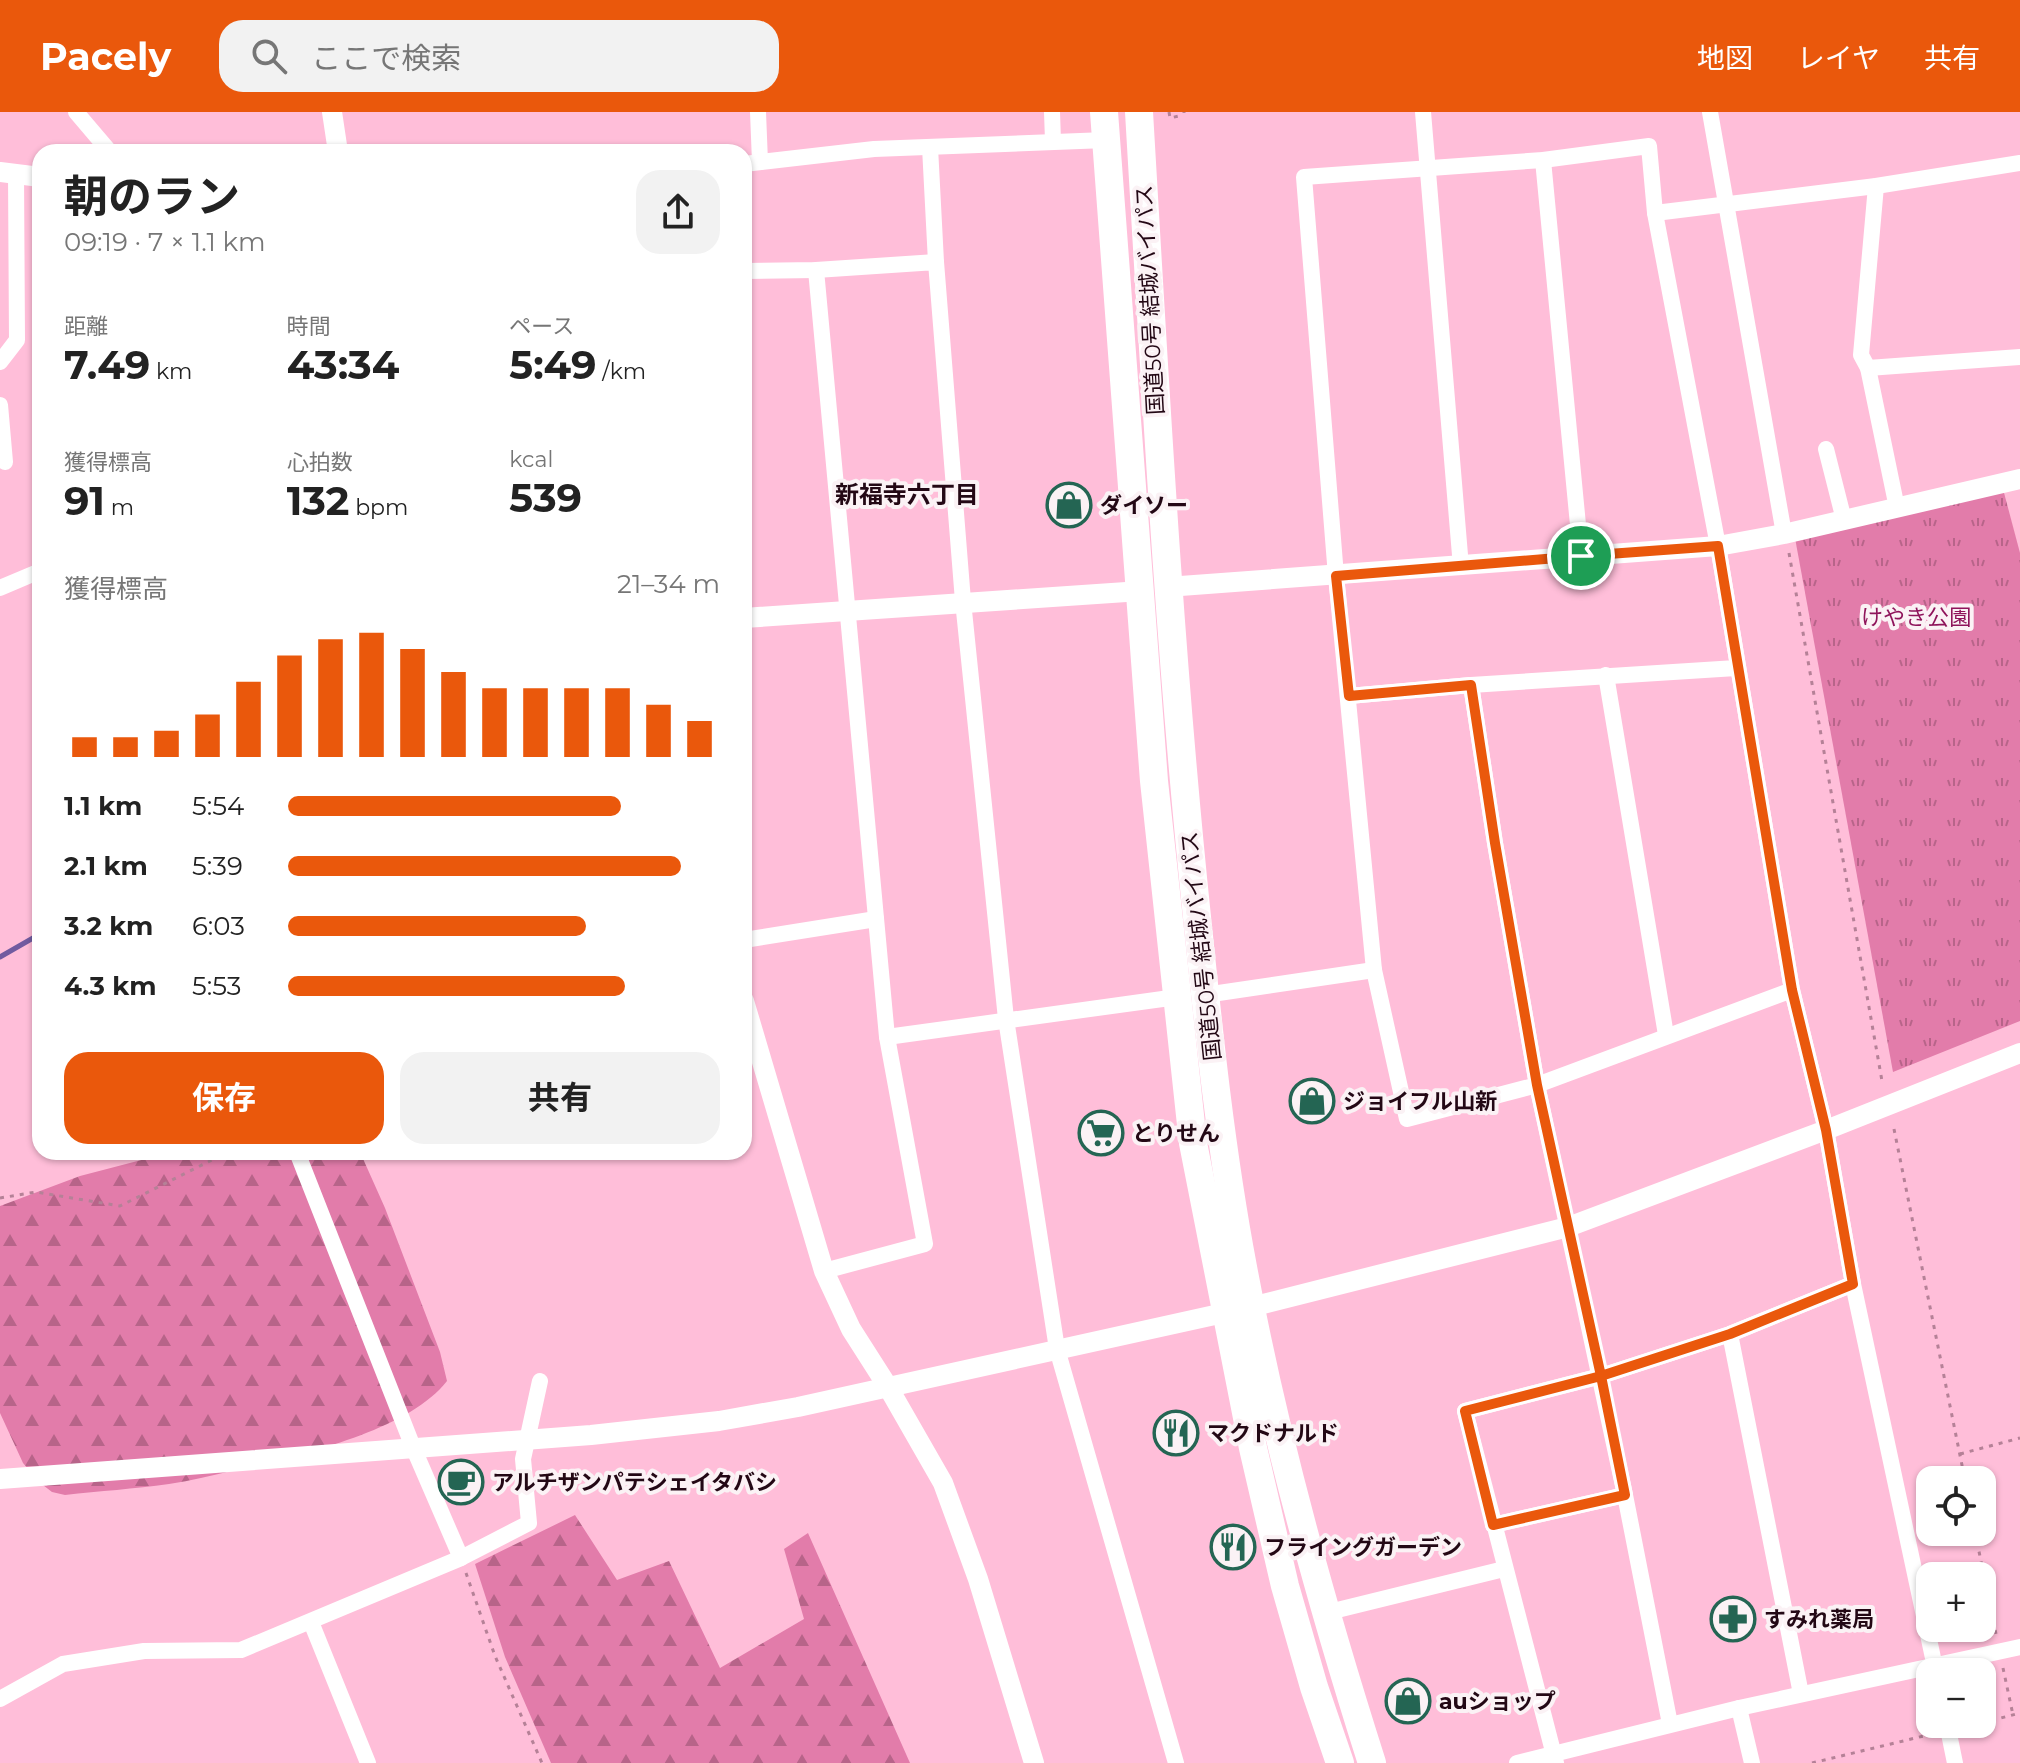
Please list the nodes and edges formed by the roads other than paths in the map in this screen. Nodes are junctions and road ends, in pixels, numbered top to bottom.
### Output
1 (76, 112) edge
2 (332, 112) edge
3 (758, 112) edge
4 (1052, 112) edge
5 (1139, 112) edge
6 (1423, 112) edge
7 (1710, 112) edge
8 (1105, 126) edge
9 (1053, 141) junction
10 (103, 144) edge
11 (337, 144) edge
12 (930, 147) junction
13 (1543, 160) junction
14 (752, 163) edge
15 (2020, 163) edge
16 (1427, 167) junction
17 (8, 173) edge
18 (32, 176) edge
19 (1876, 186) junction
20 (1728, 203) junction
21 (1655, 213) junction
22 (936, 262) junction
23 (816, 270) junction
24 (752, 271) edge
25 (2020, 357) edge
26 (0, 362) edge
27 (1868, 368) junction
28 (0, 405) edge
29 (1826, 449) dead end
30 (5, 462) dead end
31 (2020, 479) edge
32 (1897, 508) junction
33 (1844, 520) junction
34 (1786, 539) junction
35 (1718, 546) junction
36 (1581, 556) junction
37 (1461, 567) junction
38 (32, 574) edge
39 (1336, 576) junction
40 (0, 588) edge
41 (1154, 589) junction
42 (963, 601) junction
43 (847, 610) junction
44 (752, 617) edge
45 (1736, 668) junction
46 (1606, 675) junction
47 (1471, 685) junction
48 (1349, 696) junction
49 (876, 919) junction
50 (752, 939) edge
51 (1374, 970) junction
52 (1792, 990) junction
53 (1205, 995) junction
54 (1177, 997) junction
55 (1006, 1019) junction
56 (752, 1028) edge
57 (1666, 1035) junction
58 (887, 1037) junction
59 (2020, 1053) edge
60 (1537, 1085) junction
61 (1826, 1130) junction
62 (300, 1160) edge
63 (1568, 1227) junction
64 (824, 1271) junction
65 (1853, 1284) junction
66 (1238, 1310) junction
67 (1730, 1334) junction
68 (1057, 1349) junction
69 (1601, 1376) junction
70 (540, 1381) dead end
71 (888, 1387) junction
72 (528, 1440) junction
73 (413, 1447) junction
74 (0, 1479) edge
75 (1625, 1495) junction
76 (1493, 1525) junction
77 (461, 1558) junction
78 (1504, 1569) junction
79 (1325, 1613) junction
80 (311, 1622) junction
81 (2020, 1647) edge
82 (1933, 1658) edge
83 (1978, 1658) edge
84 (1916, 1673) edge
85 (1801, 1694) junction
86 (0, 1699) edge
87 (1739, 1708) junction
88 (1670, 1724) junction
89 (1950, 1738) edge
90 (1555, 1759) edge
91 (368, 1763) edge
92 (1034, 1763) edge
93 (1176, 1763) edge
94 (1340, 1763) edge
95 (1372, 1763) edge
96 (1517, 1763) edge
97 (1752, 1763) edge
98 (1955, 1763) edge

1 - 10 street
2 - 11 street
3 - 14 street
4 - 9 street
5 - 41 highway, 国道50号 結城バイパス
6 - 16 street
7 - 20 street
8 - 9 street
8 - 41 highway, 国道50号 結城バイパス
9 - 12 street
12 - 14 street
12 - 22 street
13 - 16 street
13 - 21 street
13 - 36 street
15 - 19 street
16 - 37 street
16 - 39 street
17 - 18 street
17 - 26 street
19 - 20 street
19 - 27 street
20 - 21 street
20 - 34 street
21 - 35 street
22 - 23 street
22 - 42 street
23 - 24 street
23 - 43 street
25 - 27 street
27 - 32 street
28 - 30 street
29 - 33 street
31 - 32 street
32 - 33 street
33 - 34 street
34 - 35 street
35 - 36 street
35 - 45 street
36 - 37 street
37 - 39 street
38 - 40 street
39 - 41 street
39 - 48 street
41 - 42 street
41 - 53 highway, 国道50号 結城バイパス
41 - 54 highway, 国道50号 結城バイパス
42 - 43 street
42 - 55 street
43 - 44 street
43 - 49 street
45 - 46 street
45 - 52 street
46 - 47 street
46 - 57 street
47 - 48 street
47 - 60 street
48 - 51 street
49 - 50 street
49 - 58 street
51 - 53 street
51 - 60 street
52 - 57 street
52 - 61 street
53 - 66 highway, 国道50号 結城バイパス
54 - 55 street
54 - 66 highway, 国道50号 結城バイパス
55 - 58 street
55 - 68 street
56 - 64 street
57 - 60 street
58 - 64 street
59 - 61 street
60 - 63 street
61 - 63 street
61 - 65 street
62 - 73 street
63 - 66 street
63 - 69 street
64 - 71 street
65 - 67 street
65 - 82 street
66 - 68 street
66 - 79 highway, 国道50号 結城バイパス
66 - 94 highway, 国道50号 結城バイパス
67 - 69 street
67 - 85 street
68 - 71 street
68 - 93 street
69 - 75 street
69 - 76 street
70 - 72 street
71 - 72 street
71 - 92 street
72 - 73 street
72 - 77 street
73 - 74 street
73 - 77 street
75 - 76 street
75 - 88 street
76 - 78 street
77 - 80 street
78 - 79 street
78 - 90 street
79 - 95 highway, 国道50号 結城バイパス
80 - 86 street
80 - 91 street
81 - 83 street
84 - 85 street
85 - 87 street
87 - 88 street
87 - 97 street
88 - 90 street
89 - 98 street
90 - 96 street

